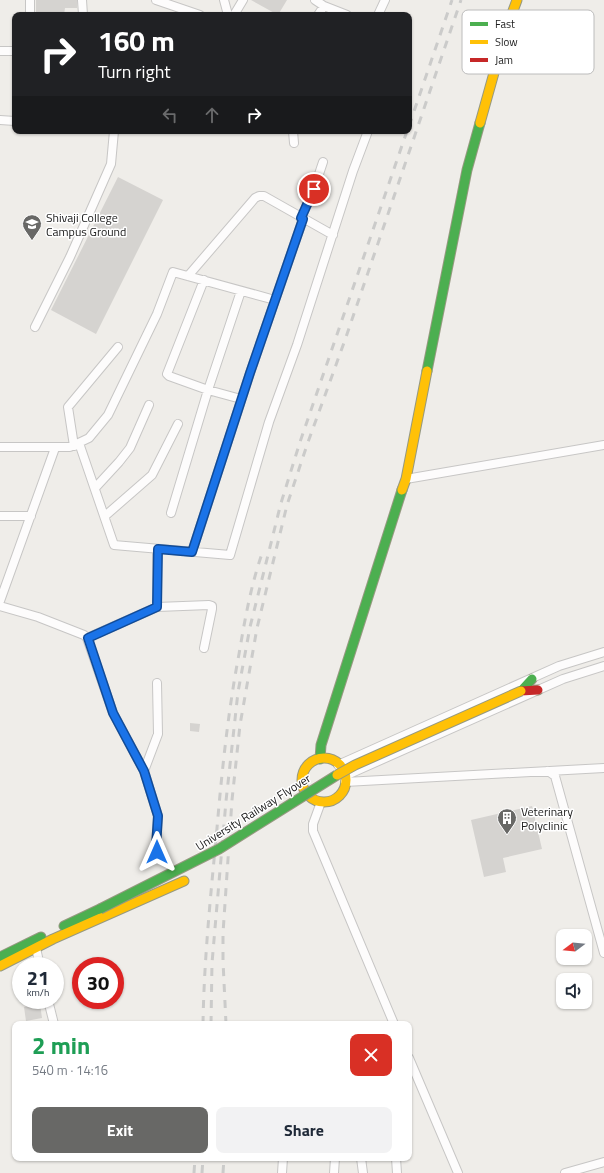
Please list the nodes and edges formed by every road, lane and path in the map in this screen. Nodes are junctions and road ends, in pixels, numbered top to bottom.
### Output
1 (30, 0) edge
2 (82, 0) edge
3 (156, 0) edge
4 (224, 0) edge
5 (243, 0) edge
6 (315, 0) edge
7 (385, 0) edge
8 (516, 0) edge
9 (324, 6) junction
10 (513, 10) edge
11 (30, 12) edge
12 (83, 12) edge
13 (191, 12) edge
14 (227, 12) edge
15 (236, 12) edge
16 (320, 12) edge
17 (339, 12) edge
18 (379, 12) edge
19 (0, 51) edge
20 (12, 51) edge
21 (494, 74) edge
22 (0, 120) edge
23 (12, 121) edge
24 (114, 134) edge
25 (293, 134) edge
26 (367, 134) edge
27 (294, 144) dead end
28 (323, 162) dead end
29 (302, 218) junction
30 (333, 235) junction
31 (188, 276) junction
32 (204, 280) junction
33 (241, 291) junction
34 (275, 300) junction
35 (35, 327) dead end
36 (118, 347) dead end
37 (208, 390) junction
38 (242, 399) junction
39 (149, 404) dead end
40 (178, 424) dead end
41 (77, 444) junction
42 (604, 445) edge
43 (0, 446) edge
44 (55, 448) junction
45 (406, 479) junction
46 (95, 488) junction
47 (171, 513) dead end
48 (0, 516) edge
49 (31, 516) junction
50 (105, 516) junction
51 (158, 549) junction
52 (192, 552) junction
53 (0, 601) edge
54 (0, 606) edge
55 (157, 607) junction
56 (88, 638) junction
57 (204, 648) dead end
58 (604, 652) edge
59 (604, 666) edge
60 (532, 679) junction
61 (157, 683) dead end
62 (538, 690) junction
63 (521, 691) junction
64 (320, 759) junction
65 (338, 764) junction
66 (604, 768) edge
67 (144, 771) junction
68 (548, 771) junction
69 (345, 779) junction
70 (321, 802) junction
71 (157, 852) dead end
72 (184, 881) dead end
73 (36, 948) junction
74 (604, 953) edge
75 (0, 957) edge
76 (38, 957) edge
77 (0, 966) edge
78 (50, 1009) edge
79 (53, 1021) edge
80 (393, 1021) edge
81 (412, 1065) edge
82 (283, 1161) edge
83 (335, 1161) edge
84 (361, 1161) edge
85 (396, 1161) edge
86 (604, 1162) edge
87 (282, 1173) edge
88 (334, 1173) edge
89 (363, 1173) edge
90 (397, 1173) edge
91 (458, 1173) edge
92 (565, 1173) edge

1 - 11 street
2 - 12 street
3 - 13 street
4 - 14 street
5 - 15 street
6 - 9 street
7 - 18 street
8 - 10 street
9 - 16 street
9 - 17 street
19 - 20 street
21 - 45 street
22 - 23 street
24 - 35 street
25 - 27 street
26 - 30 street
28 - 29 street
29 - 30 street
29 - 31 street
29 - 34 street
30 - 52 street
31 - 32 street
31 - 41 street
32 - 33 street
32 - 37 street
33 - 34 street
33 - 37 street
34 - 38 street
36 - 41 street
37 - 38 street
37 - 47 street
38 - 52 street
39 - 46 street
40 - 50 street
41 - 44 street
41 - 46 street
42 - 45 street
43 - 44 street
44 - 49 street
45 - 64 street
46 - 50 street
48 - 49 street
49 - 53 street
50 - 51 street
51 - 52 street
51 - 55 street
54 - 56 street
55 - 56 street
55 - 57 street
56 - 67 street
58 - 60 street
59 - 62 street
60 - 63 street, University Railway Flyover
60 - 65 street
61 - 67 street
62 - 63 street, University Railway Flyover
62 - 69 street
63 - 75 street, University Railway Flyover, bridge
64 - 65 street
64 - 70 street
65 - 69 street
66 - 68 street
67 - 71 street
68 - 69 street
68 - 74 street
69 - 70 street
70 - 80 street
72 - 73 street
73 - 76 street
73 - 77 street
78 - 79 street
81 - 91 street
82 - 87 street
83 - 88 street
84 - 89 street
85 - 90 street
86 - 92 street

